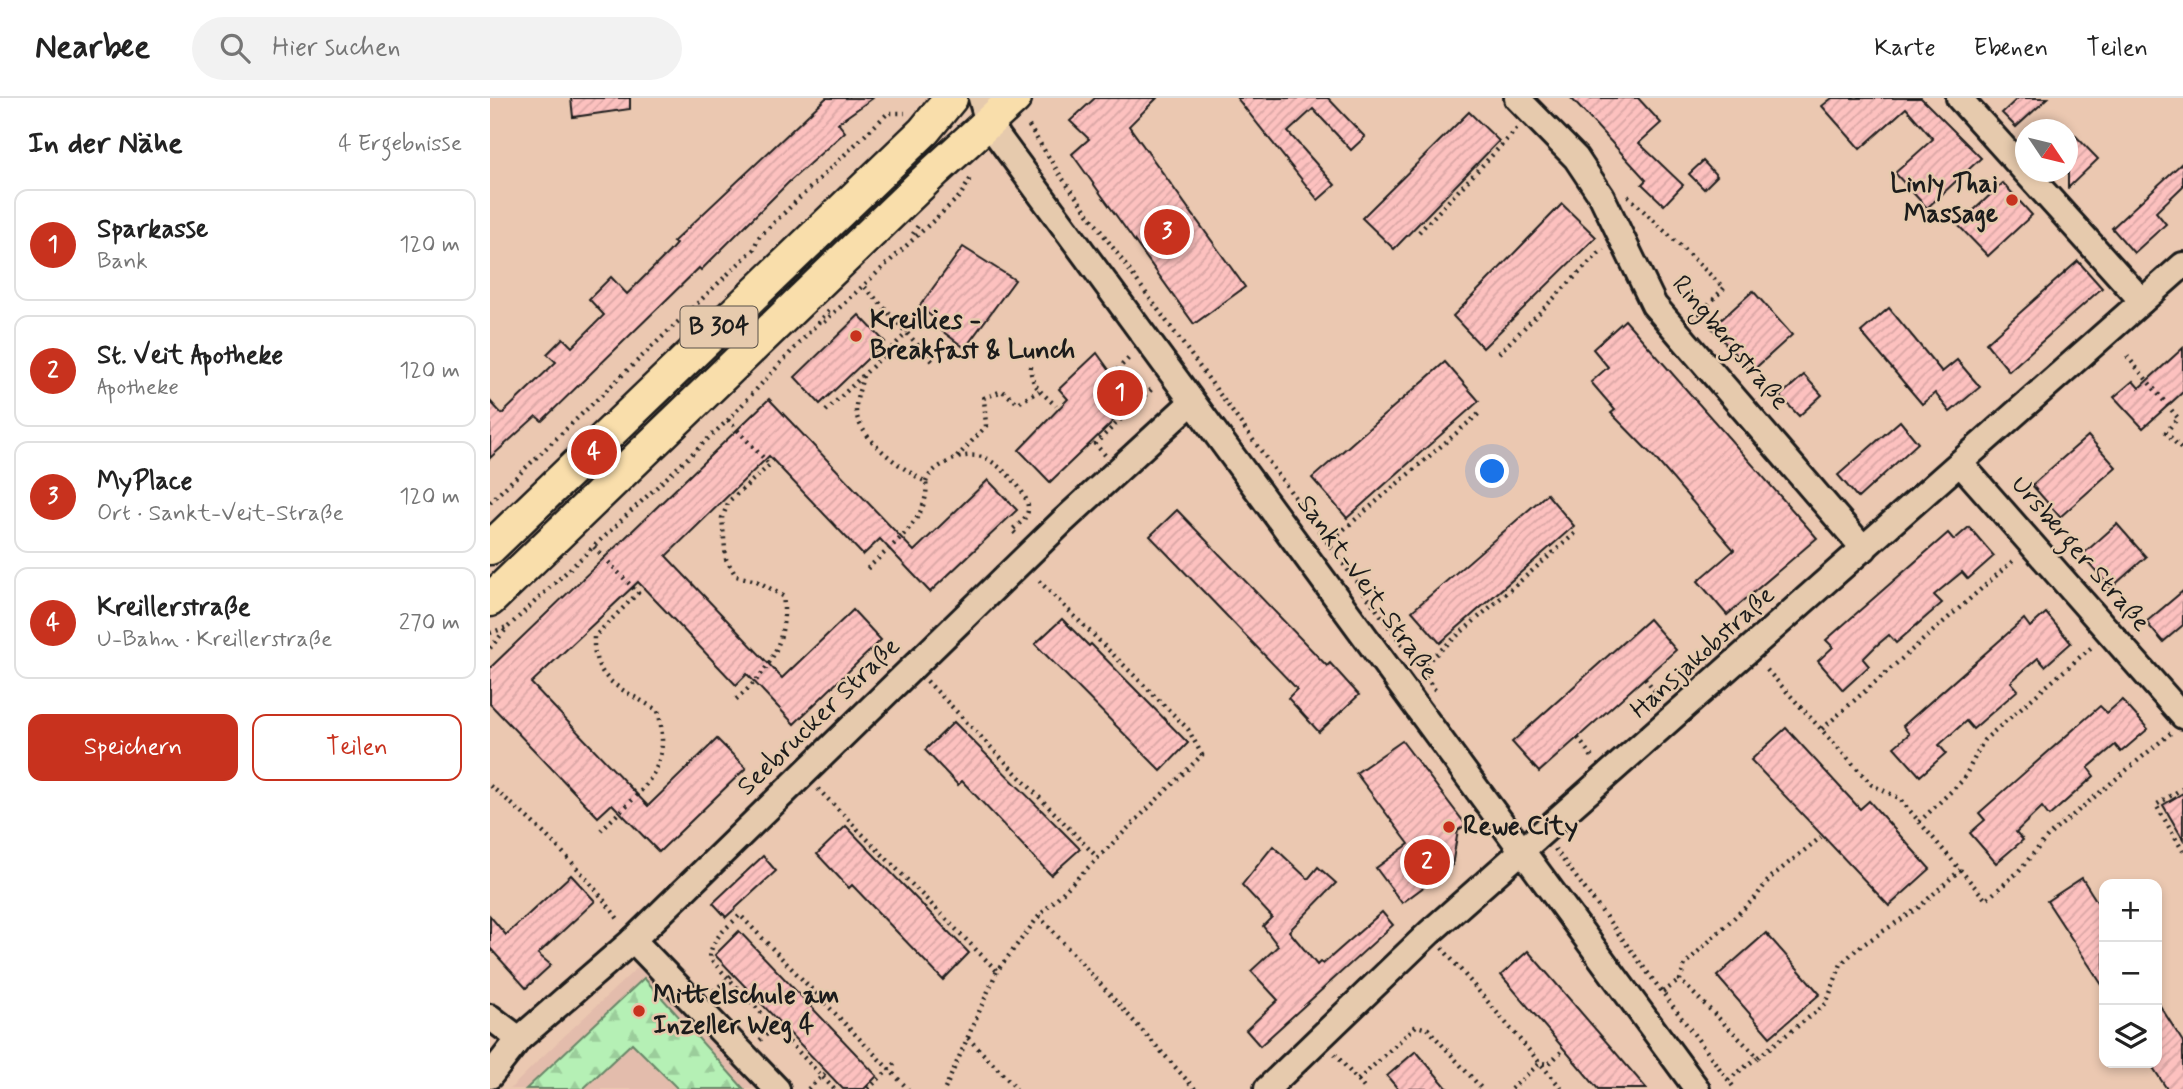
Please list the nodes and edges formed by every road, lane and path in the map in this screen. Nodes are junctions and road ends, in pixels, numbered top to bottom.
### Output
1 (1015, 98) edge
2 (1959, 98) edge
3 (946, 100) edge
4 (1525, 106) edge
5 (984, 111) edge
6 (906, 113) dead end
7 (1029, 126) dead end
8 (971, 178) dead end
9 (1619, 187) dead end
10 (780, 217) junction
11 (786, 223) dead end
12 (1419, 232) dead end
13 (1611, 241) dead end
14 (2183, 265) edge
15 (865, 287) junction
16 (2142, 301) junction
17 (1686, 328) dead end
18 (907, 333) junction
19 (1499, 353) dead end
20 (1131, 356) dead end
21 (2127, 356) dead end
22 (935, 364) dead end
23 (1031, 366) dead end
24 (1112, 375) dead end
25 (863, 376) junction
26 (1154, 387) dead end
27 (1039, 391) junction
28 (1192, 402) junction
29 (1056, 406) dead end
30 (826, 411) dead end
31 (1482, 411) dead end
32 (728, 420) junction
33 (2183, 452) edge
34 (1105, 456) dead end
35 (956, 458) junction
36 (1960, 463) junction
37 (926, 482) junction
38 (490, 502) edge
39 (1577, 531) dead end
40 (1020, 538) dead end
41 (1328, 543) junction
42 (2031, 544) junction
43 (593, 547) junction
44 (490, 548) edge
45 (1864, 548) junction
46 (1021, 563) junction
47 (865, 571) dead end
48 (490, 600) edge
49 (508, 626) junction
50 (2109, 632) junction
51 (490, 633) edge
52 (490, 648) edge
53 (1420, 668) junction
54 (1767, 670) dead end
55 (1644, 678) dead end
56 (927, 680) dead end
57 (1662, 700) dead end
58 (734, 701) dead end
59 (1444, 701) dead end
60 (2181, 721) edge
61 (1822, 729) junction
62 (1577, 738) dead end
63 (1594, 760) dead end
64 (815, 785) dead end
65 (490, 786) edge
66 (2183, 788) edge
67 (1919, 822) junction
68 (601, 830) dead end
69 (1543, 835) junction
70 (1821, 837) dead end
71 (1523, 852) junction
72 (2183, 852) edge
73 (1097, 857) junction
74 (1960, 870) junction
75 (1039, 916) junction
76 (618, 919) dead end
77 (1429, 933) junction
78 (633, 940) junction
79 (997, 971) junction
80 (1680, 979) junction
81 (1663, 992) junction
82 (490, 1017) edge
83 (968, 1038) junction
84 (1320, 1038) junction
85 (519, 1039) junction
86 (1564, 1049) dead end
87 (1758, 1057) junction
88 (898, 1060) dead end
89 (1540, 1063) junction
90 (889, 1069) junction
91 (827, 1072) dead end
92 (490, 1076) edge
93 (822, 1076) junction
94 (1358, 1080) junction
95 (1728, 1080) junction
96 (777, 1089) edge
97 (808, 1089) edge
98 (834, 1089) edge
99 (868, 1089) edge
100 (908, 1089) edge
101 (945, 1089) edge
102 (1017, 1089) edge
103 (1195, 1089) edge
104 (1266, 1089) edge
105 (1366, 1089) edge
106 (1482, 1089) edge
107 (1511, 1089) edge
108 (1562, 1089) edge
109 (1697, 1089) edge
110 (1735, 1089) edge

1 - 5 main road, B 304
2 - 16 street
3 - 5 street, Sankt-Veit-Straße
3 - 44 main road, B 304
4 - 12 path
4 - 45 street, Ringbergstraße
5 - 28 street, Sankt-Veit-Straße
5 - 48 main road, B 304
6 - 10 path
7 - 41 path
8 - 15 path
9 - 17 path
10 - 11 path
10 - 38 path
13 - 19 path
14 - 16 street, Hansjakobstraße
15 - 18 path
15 - 32 path
16 - 36 street, Hansjakobstraße
18 - 22 path
18 - 25 path
20 - 24 path
21 - 33 path
23 - 27 path
25 - 30 path
25 - 37 path
26 - 34 path
27 - 29 path
27 - 35 path
28 - 46 street, Seebrucker Straße
28 - 71 street, Sankt-Veit-Straße
31 - 41 path
32 - 43 path
32 - 58 path
35 - 37 path
35 - 40 path
36 - 42 street, Ursberger Straße
36 - 45 street, Hansjakobstraße
37 - 47 path
39 - 53 path
41 - 53 path
42 - 50 street, Ursberger Straße
42 - 61 path
43 - 49 path
43 - 68 path
45 - 69 street, Hansjakobstraße
46 - 73 path
46 - 78 street, Seebrucker Straße
49 - 51 path
49 - 52 path
50 - 60 street, Ursberger Straße
50 - 67 path
53 - 59 path
54 - 61 path
55 - 57 path
56 - 73 path
60 - 74 path
61 - 67 path
62 - 63 path
64 - 79 path
65 - 76 path
66 - 72 path
67 - 74 path
69 - 71 street, Hansjakobstraße
69 - 81 path
70 - 80 path
71 - 77 street, Hansjakobstraße
71 - 109 street, Sankt-Veit-Straße
73 - 75 path
74 - 87 path
75 - 79 path
75 - 103 path
77 - 84 street, Hansjakobstraße
77 - 89 path
78 - 85 street, Seebrucker Straße
78 - 96 street
79 - 83 path
80 - 81 path
80 - 87 path
81 - 95 path
82 - 85 street
83 - 101 path
83 - 102 path
84 - 94 path
84 - 104 street, Hansjakobstraße
85 - 92 street, Seebrucker Straße
86 - 89 path
87 - 95 path
88 - 90 path
89 - 107 path
89 - 108 path
90 - 93 path
90 - 99 path
90 - 100 path
91 - 93 path
93 - 97 path
93 - 98 path
94 - 105 path
94 - 106 path
95 - 110 path

